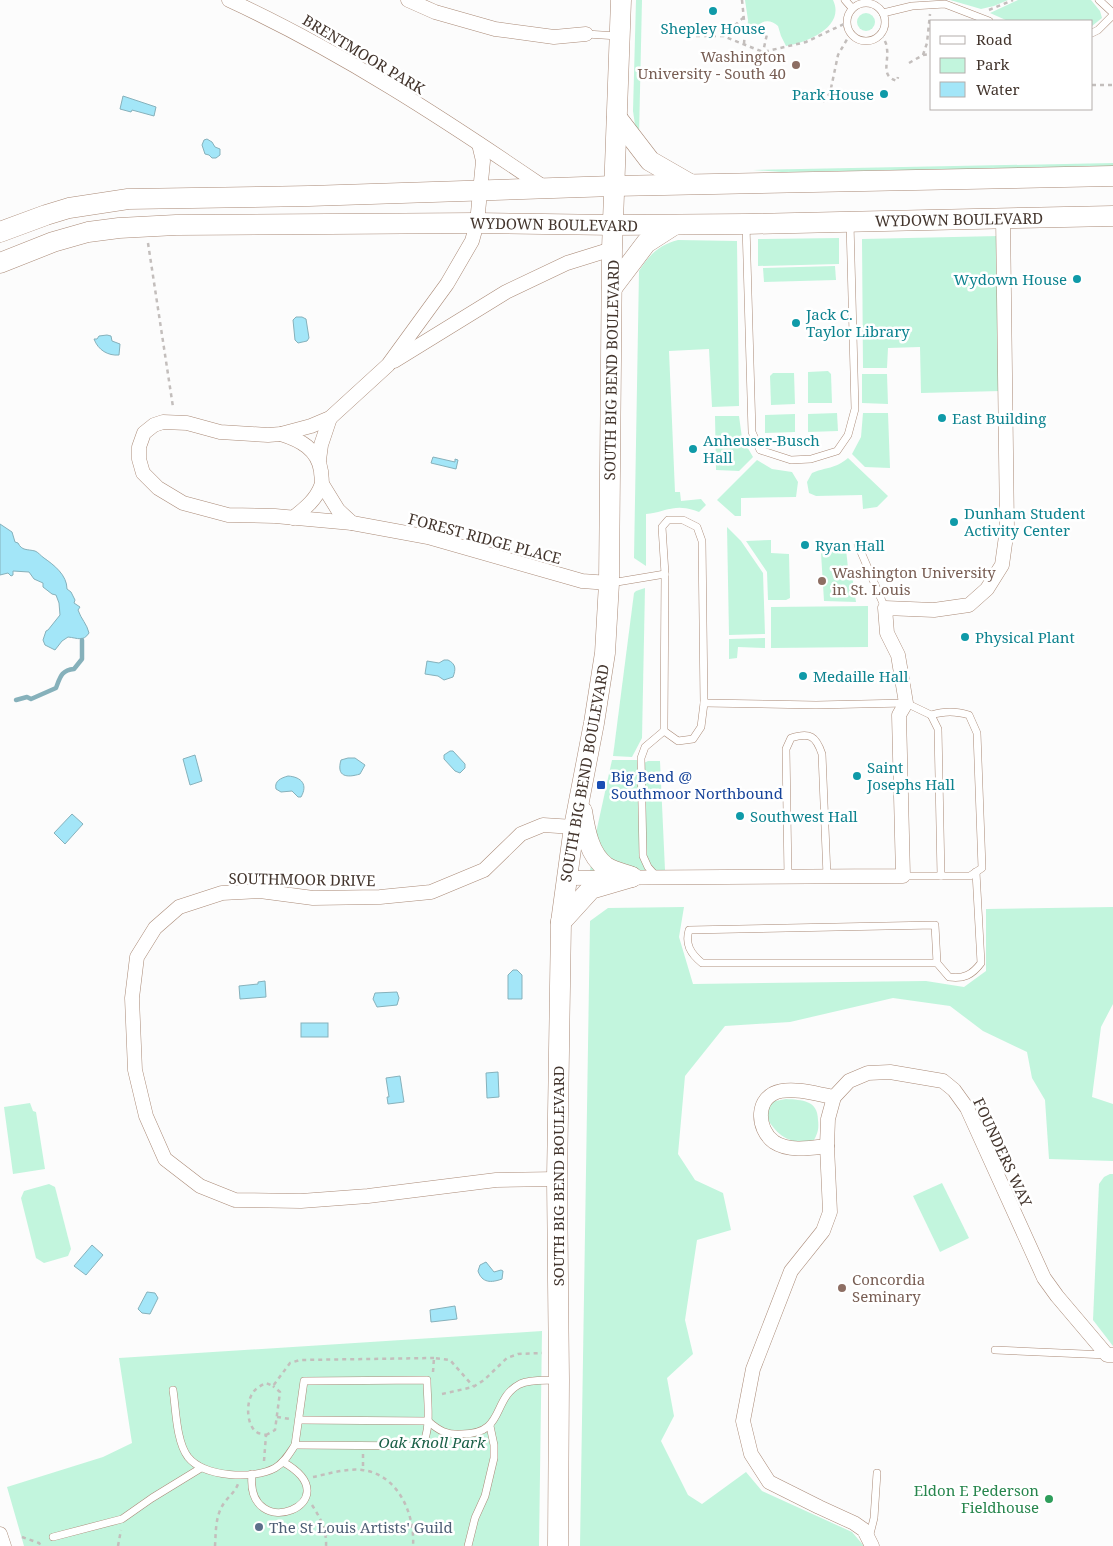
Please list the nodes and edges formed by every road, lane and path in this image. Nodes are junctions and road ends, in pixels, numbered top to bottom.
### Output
1 (229, 0) edge
2 (408, 0) edge
3 (621, 0) edge
4 (742, 0) edge
5 (845, 0) edge
6 (1013, 0) edge
7 (1098, 0) edge
8 (931, 4) junction
9 (852, 8) junction
10 (883, 13) junction
11 (971, 14) junction
12 (1113, 14) edge
13 (744, 17) junction
14 (986, 20) edge
15 (846, 23) junction
16 (1093, 32) edge
17 (586, 34) joint
18 (767, 34) dead end
19 (850, 34) junction
20 (882, 34) junction
21 (621, 36) junction
22 (696, 36) dead end
23 (723, 36) junction
24 (744, 44) junction
25 (763, 52) junction
26 (930, 54) edge
27 (923, 55) junction
28 (764, 63) dead end
29 (909, 63) dead end
30 (886, 64) junction
31 (890, 65) dead end
32 (898, 77) dead end
33 (1093, 85) edge
34 (1113, 85) edge
35 (823, 102) dead end
36 (617, 118) junction
37 (479, 144) junction
38 (1113, 176) edge
39 (692, 185) junction
40 (614, 186) junction
41 (544, 188) junction
42 (480, 191) junction
43 (1113, 216) edge
44 (1003, 218) junction
45 (477, 222) junction
46 (850, 222) junction
47 (746, 224) junction
48 (614, 225) junction
49 (674, 225) junction
50 (0, 232) edge
51 (147, 240) dead end
52 (612, 249) junction
53 (0, 263) edge
54 (612, 288) junction
55 (388, 365) junction
56 (173, 407) dead end
57 (330, 418) junction
58 (281, 434) junction
59 (319, 460) junction
60 (322, 484) junction
61 (294, 518) junction
62 (352, 523) junction
63 (858, 545) dead end
64 (665, 574) junction
65 (609, 583) junction
66 (885, 608) junction
67 (704, 703) junction
68 (906, 703) junction
69 (931, 714) junction
70 (664, 731) junction
71 (579, 800) junction
72 (574, 827) junction
73 (976, 872) junction
74 (827, 876) junction
75 (903, 876) junction
76 (941, 876) junction
77 (632, 877) junction
78 (657, 877) junction
79 (788, 877) junction
80 (566, 878) junction
81 (561, 922) junction
82 (937, 963) junction
83 (834, 1097) junction
84 (827, 1146) junction
85 (556, 1180) junction
86 (995, 1350) dead end
87 (559, 1353) junction
88 (1110, 1355) edge
89 (427, 1380) junction
90 (559, 1380) junction
91 (273, 1386) dead end
92 (473, 1387) junction
93 (173, 1390) dead end
94 (442, 1394) dead end
95 (299, 1420) junction
96 (428, 1421) junction
97 (490, 1426) junction
98 (266, 1435) dead end
99 (295, 1445) junction
100 (362, 1446) junction
101 (283, 1462) junction
102 (201, 1468) junction
103 (363, 1470) junction
104 (877, 1473) dead end
105 (252, 1474) junction
106 (241, 1475) junction
107 (304, 1480) junction
108 (307, 1500) junction
109 (122, 1520) junction
110 (0, 1534) edge
111 (22, 1536) dead end
112 (53, 1537) dead end
113 (871, 1542) edge
114 (4, 1546) edge
115 (41, 1546) edge
116 (118, 1546) edge
117 (215, 1546) edge
118 (326, 1546) edge
119 (413, 1546) edge
120 (468, 1546) edge
121 (558, 1546) edge

1 - 37 street, BRENTMOOR PARK
2 - 17 street
3 - 21 street, SOUTH BIG BEND BOULEVARD
4 - 13 path
5 - 9 lane
6 - 11 path
7 - 12 lane
8 - 10 lane
8 - 11 lane
8 - 27 path
9 - 10 lane
9 - 15 lane
10 - 20 lane
11 - 14 lane
12 - 16 lane
13 - 23 path
13 - 24 path
15 - 19 lane
15 - 25 path
17 - 21 lane
18 - 25 path
19 - 20 lane
19 - 35 path
20 - 30 path
21 - 36 street, SOUTH BIG BEND BOULEVARD
22 - 23 path
23 - 24 path
24 - 25 path
25 - 28 path
26 - 27 path
27 - 29 path
30 - 31 path
30 - 32 path
33 - 34 path
36 - 39 street
36 - 40 street, SOUTH BIG BEND BOULEVARD
37 - 41 street, BRENTMOOR PARK
37 - 42 street
38 - 39 street, WYDOWN BOULEVARD
39 - 40 street, WYDOWN BOULEVARD
40 - 41 street, WYDOWN BOULEVARD
40 - 48 street, SOUTH BIG BEND BOULEVARD
41 - 42 street, WYDOWN BOULEVARD
42 - 45 street, FOREST RIDGE PLACE
42 - 50 street, WYDOWN BOULEVARD
43 - 44 street, WYDOWN BOULEVARD
44 - 46 street, WYDOWN BOULEVARD
44 - 66 street
45 - 48 street, WYDOWN BOULEVARD
45 - 53 street, WYDOWN BOULEVARD
45 - 55 street, FOREST RIDGE PLACE
46 - 47 street, WYDOWN BOULEVARD
46 - 47 lane
47 - 49 street, WYDOWN BOULEVARD
48 - 49 street, WYDOWN BOULEVARD
48 - 52 street, SOUTH BIG BEND BOULEVARD
49 - 54 street
51 - 56 path
52 - 54 street, SOUTH BIG BEND BOULEVARD
52 - 55 street, FOREST RIDGE PLACE
54 - 65 street, SOUTH BIG BEND BOULEVARD
55 - 57 street, FOREST RIDGE PLACE
57 - 58 street, FOREST RIDGE PLACE
57 - 59 street, FOREST RIDGE PLACE
58 - 59 street, FOREST RIDGE PLACE
58 - 61 street, FOREST RIDGE PLACE
59 - 60 street, FOREST RIDGE PLACE
60 - 61 street
60 - 62 street, FOREST RIDGE PLACE
61 - 62 street, FOREST RIDGE PLACE
62 - 65 street, FOREST RIDGE PLACE
63 - 66 lane
64 - 65 lane
64 - 67 lane
64 - 70 lane
65 - 71 street, SOUTH BIG BEND BOULEVARD
66 - 68 street
67 - 68 lane
67 - 70 lane
68 - 69 lane
68 - 75 street
69 - 73 lane
69 - 76 lane
70 - 78 lane
71 - 72 street, SOUTH BIG BEND BOULEVARD
71 - 77 street
72 - 80 street, SOUTH BIG BEND BOULEVARD
72 - 85 street, SOUTHMOOR DRIVE
73 - 76 lane
73 - 82 lane
74 - 75 street
74 - 79 street
74 - 79 lane
75 - 76 lane
77 - 78 street
77 - 80 street
77 - 81 street
78 - 79 street
80 - 81 street, SOUTH BIG BEND BOULEVARD
81 - 85 street, SOUTH BIG BEND BOULEVARD
82 - 82 lane
83 - 84 street
83 - 84 street
83 - 88 street, FOUNDERS WAY
84 - 113 street
85 - 87 street, SOUTH BIG BEND BOULEVARD
86 - 88 lane
87 - 90 street, SOUTH BIG BEND BOULEVARD
87 - 92 path
89 - 92 path
89 - 95 lane
89 - 96 lane
90 - 97 lane
90 - 121 street, SOUTH BIG BEND BOULEVARD
91 - 98 path
92 - 94 path
93 - 102 lane
95 - 96 lane
95 - 99 lane
96 - 97 lane
96 - 100 lane
97 - 120 lane
99 - 100 lane
99 - 101 lane
100 - 103 path
101 - 105 lane
101 - 107 lane
102 - 106 lane
102 - 109 lane
103 - 107 path
103 - 119 path
104 - 113 lane
105 - 106 lane
105 - 108 lane
106 - 117 path
107 - 108 lane
108 - 118 path
109 - 112 lane
109 - 116 path
110 - 114 street
111 - 115 path

